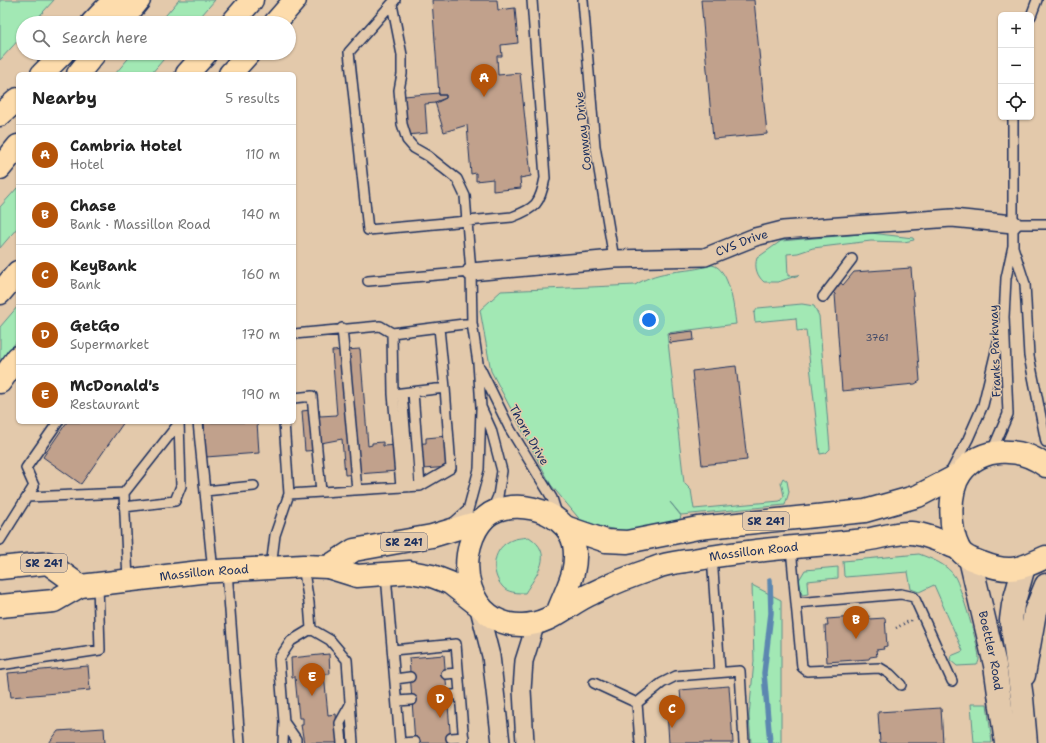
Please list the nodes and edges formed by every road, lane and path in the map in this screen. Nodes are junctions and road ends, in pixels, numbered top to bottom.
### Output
1 (114, 0) edge
2 (139, 0) edge
3 (252, 0) edge
4 (295, 0) edge
5 (532, 0) edge
6 (583, 0) edge
7 (1037, 0) edge
8 (393, 2) edge
9 (1032, 12) edge
10 (99, 16) edge
11 (126, 16) edge
12 (238, 16) edge
13 (281, 16) edge
14 (55, 60) edge
15 (89, 60) edge
16 (200, 60) edge
17 (243, 60) edge
18 (44, 72) edge
19 (80, 72) edge
20 (189, 72) edge
21 (232, 72) edge
22 (16, 100) edge
23 (0, 115) edge
24 (1012, 120) edge
25 (16, 148) edge
26 (0, 168) edge
27 (468, 221) junction
28 (1013, 224) junction
29 (1046, 224) edge
30 (1013, 246) junction
31 (614, 259) junction
32 (852, 259) dead end
33 (471, 272) junction
34 (16, 274) edge
35 (368, 281) dead end
36 (0, 293) edge
37 (823, 297) dead end
38 (1004, 317) junction
39 (472, 324) junction
40 (342, 328) junction
41 (439, 328) junction
42 (392, 332) junction
43 (296, 334) edge
44 (16, 360) edge
45 (478, 363) junction
46 (0, 382) edge
47 (445, 388) junction
48 (413, 392) junction
49 (398, 394) junction
50 (296, 398) edge
51 (481, 407) junction
52 (57, 424) edge
53 (178, 424) edge
54 (179, 424) edge
55 (198, 424) edge
56 (284, 424) edge
57 (1046, 442) edge
58 (992, 453) junction
59 (1046, 466) edge
60 (960, 474) junction
61 (254, 486) dead end
62 (420, 486) junction
63 (938, 486) junction
64 (405, 487) junction
65 (357, 490) junction
66 (205, 491) junction
67 (321, 492) junction
68 (124, 493) junction
69 (289, 494) junction
70 (27, 498) junction
71 (124, 507) junction
72 (486, 518) junction
73 (564, 523) junction
74 (442, 533) junction
75 (0, 540) edge
76 (791, 548) junction
77 (964, 554) junction
78 (712, 556) junction
79 (1038, 557) edge
80 (303, 566) junction
81 (328, 566) junction
82 (0, 568) edge
83 (272, 568) junction
84 (220, 571) junction
85 (386, 575) junction
86 (128, 580) junction
87 (89, 585) junction
88 (1046, 585) edge
89 (796, 603) junction
90 (478, 605) junction
91 (0, 606) edge
92 (557, 614) junction
93 (536, 623) junction
94 (311, 629) junction
95 (393, 650) junction
96 (0, 665) edge
97 (720, 672) junction
98 (458, 673) junction
99 (446, 674) dead end
100 (410, 677) dead end
101 (395, 679) junction
102 (952, 681) dead end
103 (594, 683) dead end
104 (901, 685) dead end
105 (1021, 688) junction
106 (460, 694) junction
107 (447, 696) dead end
108 (412, 700) dead end
109 (397, 701) junction
110 (637, 703) junction
111 (350, 705) junction
112 (284, 722) junction
113 (450, 738) dead end
114 (464, 740) edge
115 (415, 742) dead end
116 (240, 743) edge
117 (283, 743) edge
118 (296, 743) edge
119 (342, 743) edge
120 (353, 743) edge
121 (401, 743) edge
122 (501, 743) edge
123 (525, 743) edge
124 (640, 743) edge
125 (744, 743) edge
126 (1006, 743) edge
127 (1026, 743) edge

1 - 10 main road
2 - 11 main road
3 - 12 main road
4 - 13 main road
5 - 27 lane
6 - 31 lane, Conway Drive
7 - 9 lane
8 - 27 lane, Thorn Drive
8 - 27 lane
14 - 18 main road
15 - 19 main road
16 - 20 main road
17 - 21 main road
22 - 23 main road
24 - 28 lane, Franks Parkway
25 - 26 main road
27 - 33 lane, Thorn Drive
28 - 29 lane
28 - 30 lane, Franks Parkway
28 - 31 street, CVS Drive
30 - 38 lane, Franks Parkway
30 - 57 lane, Franks Parkway
31 - 33 street, CVS Drive
32 - 37 lane
33 - 35 lane
33 - 39 lane, Thorn Drive
34 - 36 main road
38 - 58 lane, Franks Parkway
38 - 63 lane
39 - 41 lane
39 - 45 lane, Thorn Drive
40 - 42 lane
40 - 43 lane
40 - 65 lane
41 - 42 lane
41 - 47 lane
42 - 49 lane
44 - 46 main road
45 - 51 lane, Thorn Drive
45 - 73 lane, Thorn Drive
47 - 48 lane
47 - 62 lane
48 - 49 lane
48 - 62 lane
49 - 64 lane
50 - 67 lane
51 - 72 lane, Thorn Drive
51 - 74 lane, Thorn Drive
52 - 70 lane
53 - 68 lane
54 - 71 lane
55 - 66 lane
56 - 69 lane
58 - 59 main road
58 - 60 main road
60 - 63 main road, SR 241
60 - 77 main road
61 - 66 lane
62 - 64 lane
63 - 73 main road, SR 241
64 - 65 lane
65 - 67 lane
66 - 84 lane
67 - 69 lane
68 - 70 lane
68 - 71 lane
69 - 83 lane
70 - 75 lane
71 - 86 lane
72 - 73 main road, SR 241
72 - 74 main road, SR 241
72 - 90 main road
73 - 92 main road
74 - 81 main road, SR 241
76 - 77 main road, Massillon Road / SR 241
76 - 78 main road, Massillon Road / SR 241
76 - 89 lane
77 - 79 main road, Massillon Road
77 - 126 street, Boettler Road
78 - 92 main road, Massillon Road / SR 241
78 - 97 lane
79 - 105 street, Boettler Road
80 - 81 main road, Massillon Road / SR 241
80 - 83 main road, Massillon Road / SR 241
80 - 94 lane
81 - 85 main road, Massillon Road / SR 241
82 - 87 main road, SR 241
83 - 84 main road, Massillon Road / SR 241
84 - 86 main road, Massillon Road / SR 241
84 - 116 lane
85 - 90 main road, Massillon Road / SR 241
85 - 95 lane
86 - 87 main road, Massillon Road / SR 241
87 - 91 main road, Massillon Road / SR 241
87 - 96 lane
88 - 105 street
89 - 102 lane
89 - 104 lane
90 - 93 main road, SR 241
90 - 122 street
92 - 93 main road, SR 241
93 - 123 street
94 - 111 lane
94 - 112 lane
95 - 98 lane
95 - 101 lane
97 - 110 lane
97 - 125 lane
98 - 99 lane
98 - 106 lane
100 - 101 lane
101 - 109 lane
103 - 110 lane
105 - 127 street, Boettler Road
106 - 107 lane
106 - 114 lane
108 - 109 lane
109 - 121 lane
110 - 124 lane
111 - 119 lane
111 - 120 lane
112 - 117 lane
112 - 118 lane
113 - 114 lane
115 - 121 lane

